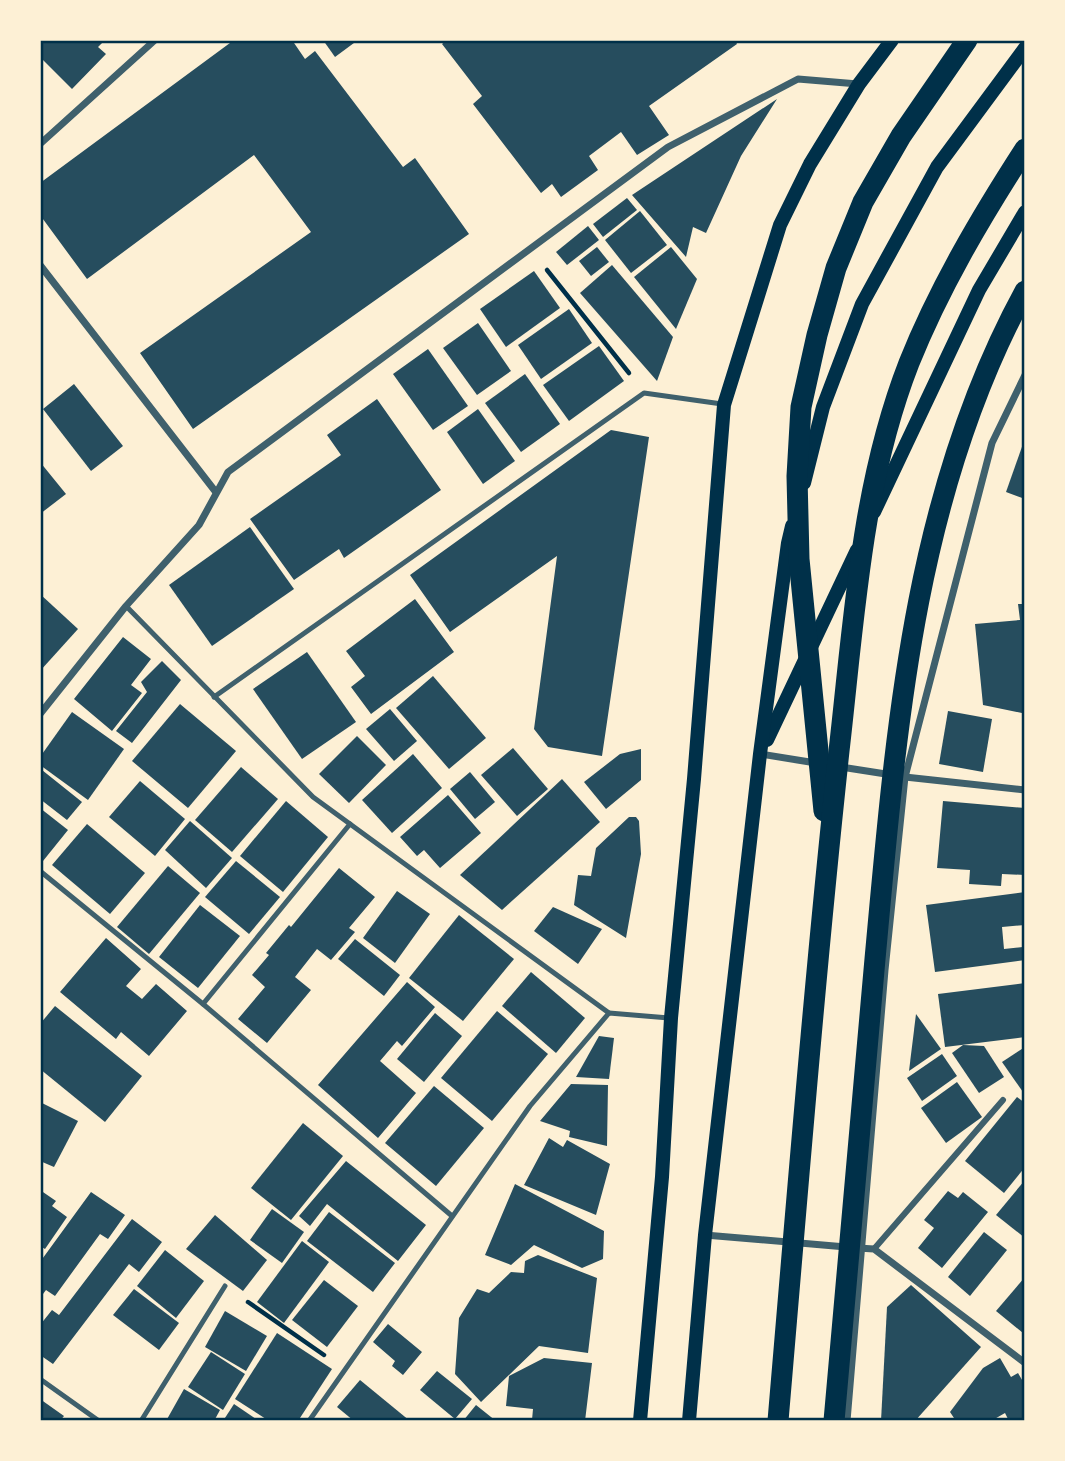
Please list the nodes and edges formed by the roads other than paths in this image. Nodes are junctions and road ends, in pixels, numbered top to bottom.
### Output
1 (155, 40) edge
2 (892, 40) edge
3 (967, 40) edge
4 (1025, 48) edge
5 (859, 84) junction
6 (40, 144) edge
7 (1025, 149) edge
8 (1025, 212) edge
9 (40, 265) edge
10 (1025, 291) edge
11 (1025, 375) edge
12 (724, 405) junction
13 (215, 491) junction
14 (126, 606) junction
15 (214, 697) junction
16 (40, 714) edge
17 (761, 754) junction
18 (905, 777) junction
19 (1025, 790) edge
20 (350, 824) junction
21 (828, 855) junction
22 (40, 871) edge
23 (203, 1004) junction
24 (610, 1013) junction
25 (671, 1018) junction
26 (1003, 1100) dead end
27 (452, 1216) junction
28 (705, 1235) junction
29 (862, 1248) junction
30 (874, 1249) junction
31 (225, 1286) road end
32 (1025, 1363) edge
33 (40, 1379) edge
34 (99, 1421) edge
35 (141, 1421) edge
36 (309, 1421) edge
37 (640, 1421) edge
38 (689, 1421) edge
39 (778, 1421) edge
40 (834, 1421) edge
41 (847, 1421) edge

1 - 6 street
2 - 5 main road
3 - 21 highway
4 - 17 main road
5 - 12 main road
5 - 13 street
7 - 21 highway
8 - 17 main road
9 - 13 street
10 - 40 highway
11 - 18 street
12 - 15 lane
12 - 25 main road
13 - 14 street
14 - 15 lane
14 - 16 street
15 - 20 lane
17 - 18 street
17 - 28 main road
18 - 19 street
18 - 29 street
20 - 23 lane
20 - 24 lane
21 - 39 highway
22 - 23 lane
23 - 27 lane
24 - 25 lane
24 - 27 lane
25 - 37 main road
26 - 30 street
27 - 36 lane
28 - 29 street
28 - 38 main road
29 - 30 street
29 - 41 street
30 - 32 street
31 - 35 lane
33 - 34 lane

